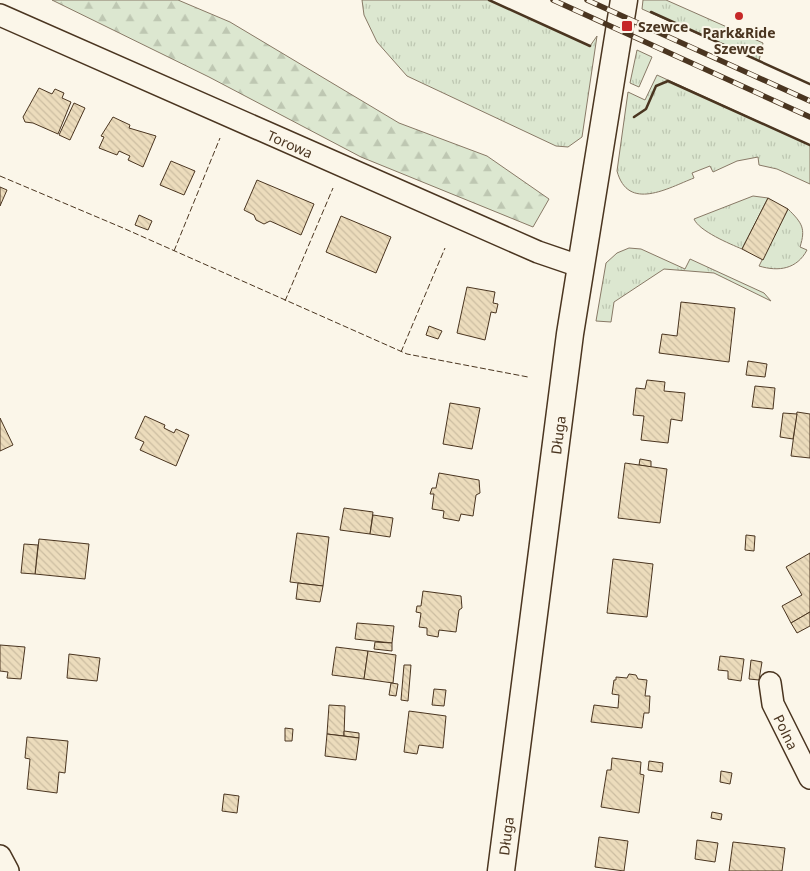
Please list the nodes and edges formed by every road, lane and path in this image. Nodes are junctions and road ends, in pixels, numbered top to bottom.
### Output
1 (624, 0) edge
2 (0, 15) edge
3 (582, 266) junction
4 (770, 683) dead end
5 (810, 778) edge
6 (0, 856) edge
7 (8, 871) edge
8 (501, 871) edge

1 - 3 street, Długa
2 - 3 street, Torowa
3 - 8 street, Długa
4 - 5 street, Polna
6 - 7 street

